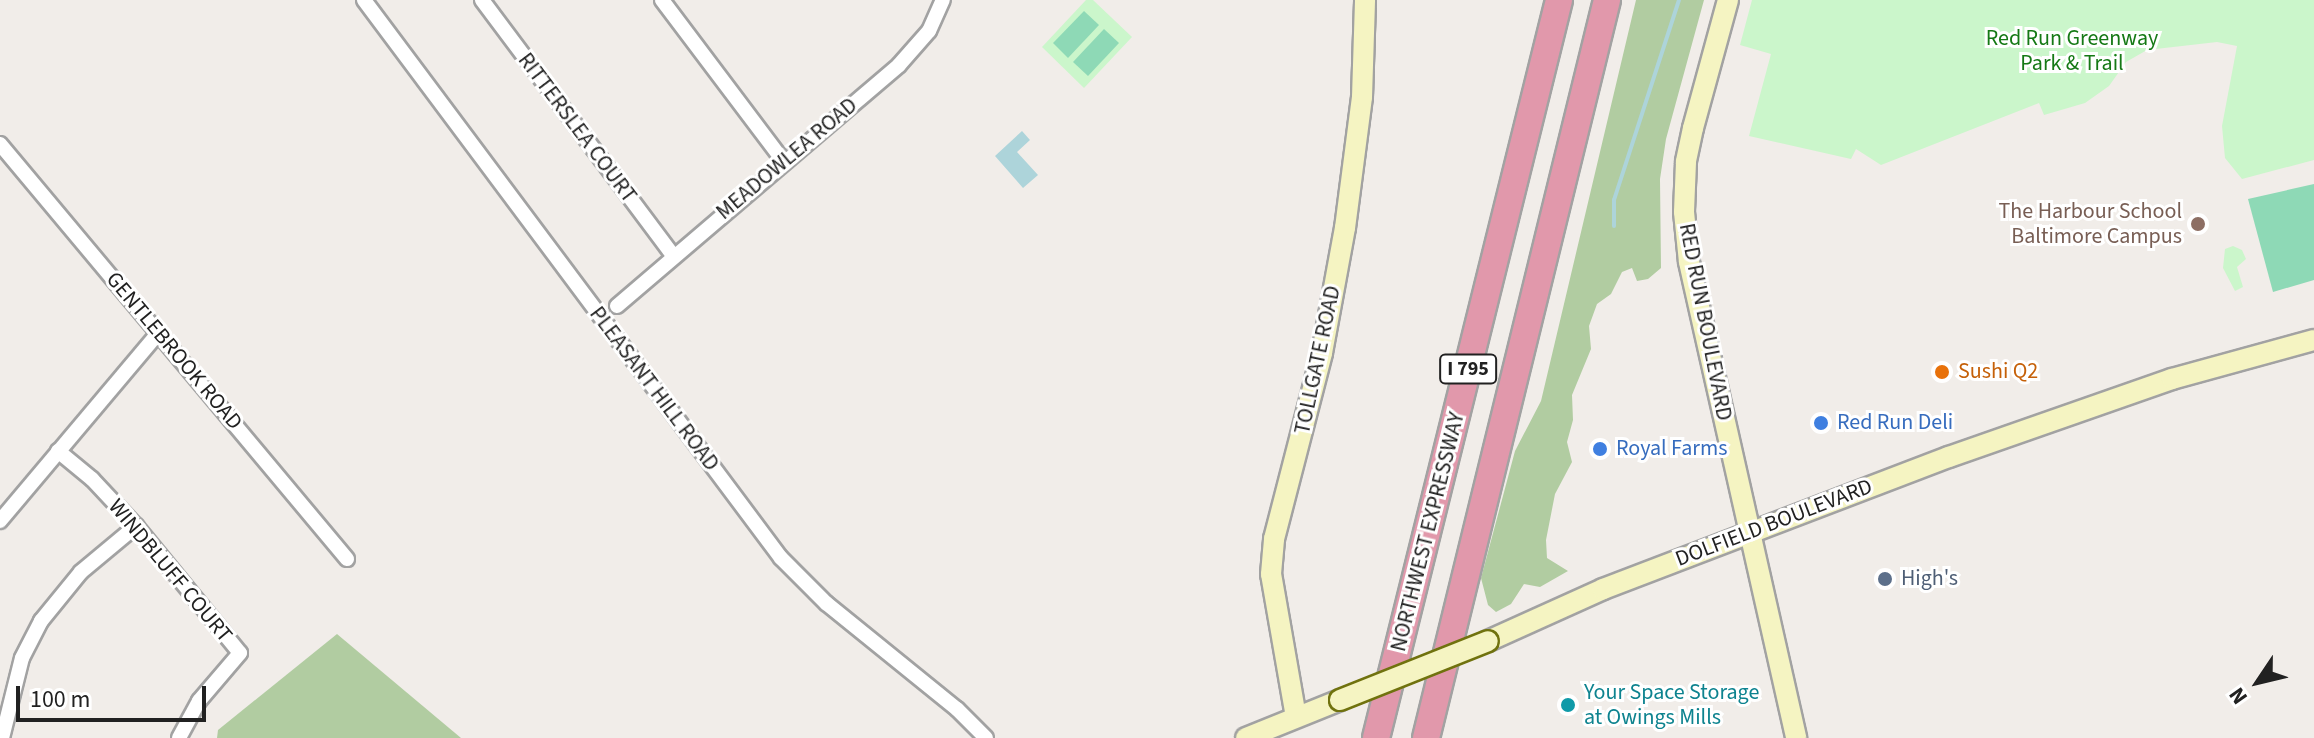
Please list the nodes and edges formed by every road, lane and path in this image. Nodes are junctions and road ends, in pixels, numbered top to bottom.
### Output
1 (364, 0) edge
2 (482, 0) edge
3 (662, 0) edge
4 (943, 0) edge
5 (1365, 0) edge
6 (1559, 0) edge
7 (1607, 0) edge
8 (1728, 0) edge
9 (0, 144) edge
10 (784, 162) junction
11 (673, 255) junction
12 (617, 306) dead end
13 (159, 332) junction
14 (2314, 340) edge
15 (58, 451) junction
16 (0, 521) edge
17 (136, 526) junction
18 (1751, 533) junction
19 (347, 559) dead end
20 (1296, 717) junction
21 (2, 738) edge
22 (179, 738) edge
23 (986, 738) edge
24 (1246, 738) edge
25 (1376, 738) edge
26 (1426, 738) edge
27 (1796, 738) edge

1 - 23 street, PLEASANT HILL ROAD
2 - 11 street, RITTERSLEA COURT
3 - 10 street
4 - 10 street, MEADOWLEA ROAD
5 - 20 main road, TOLLGATE ROAD
6 - 25 highway, NORTHWEST EXPRESSWAY / I 795
7 - 26 highway, NORTHWEST EXPRESSWAY / I 795
8 - 18 main road, RED RUN BOULEVARD
9 - 13 street, GENTLEBROOK ROAD
10 - 11 street, MEADOWLEA ROAD
11 - 12 street, MEADOWLEA ROAD
13 - 15 street
13 - 19 street, GENTLEBROOK ROAD
14 - 18 main road, DOLFIELD BOULEVARD
15 - 16 street
15 - 17 street, WINDBLUFF COURT
17 - 21 street
17 - 22 street, WINDBLUFF COURT
18 - 20 main road, DOLFIELD BOULEVARD, bridge
18 - 27 main road, RED RUN BOULEVARD
20 - 24 main road, DOLFIELD BOULEVARD

